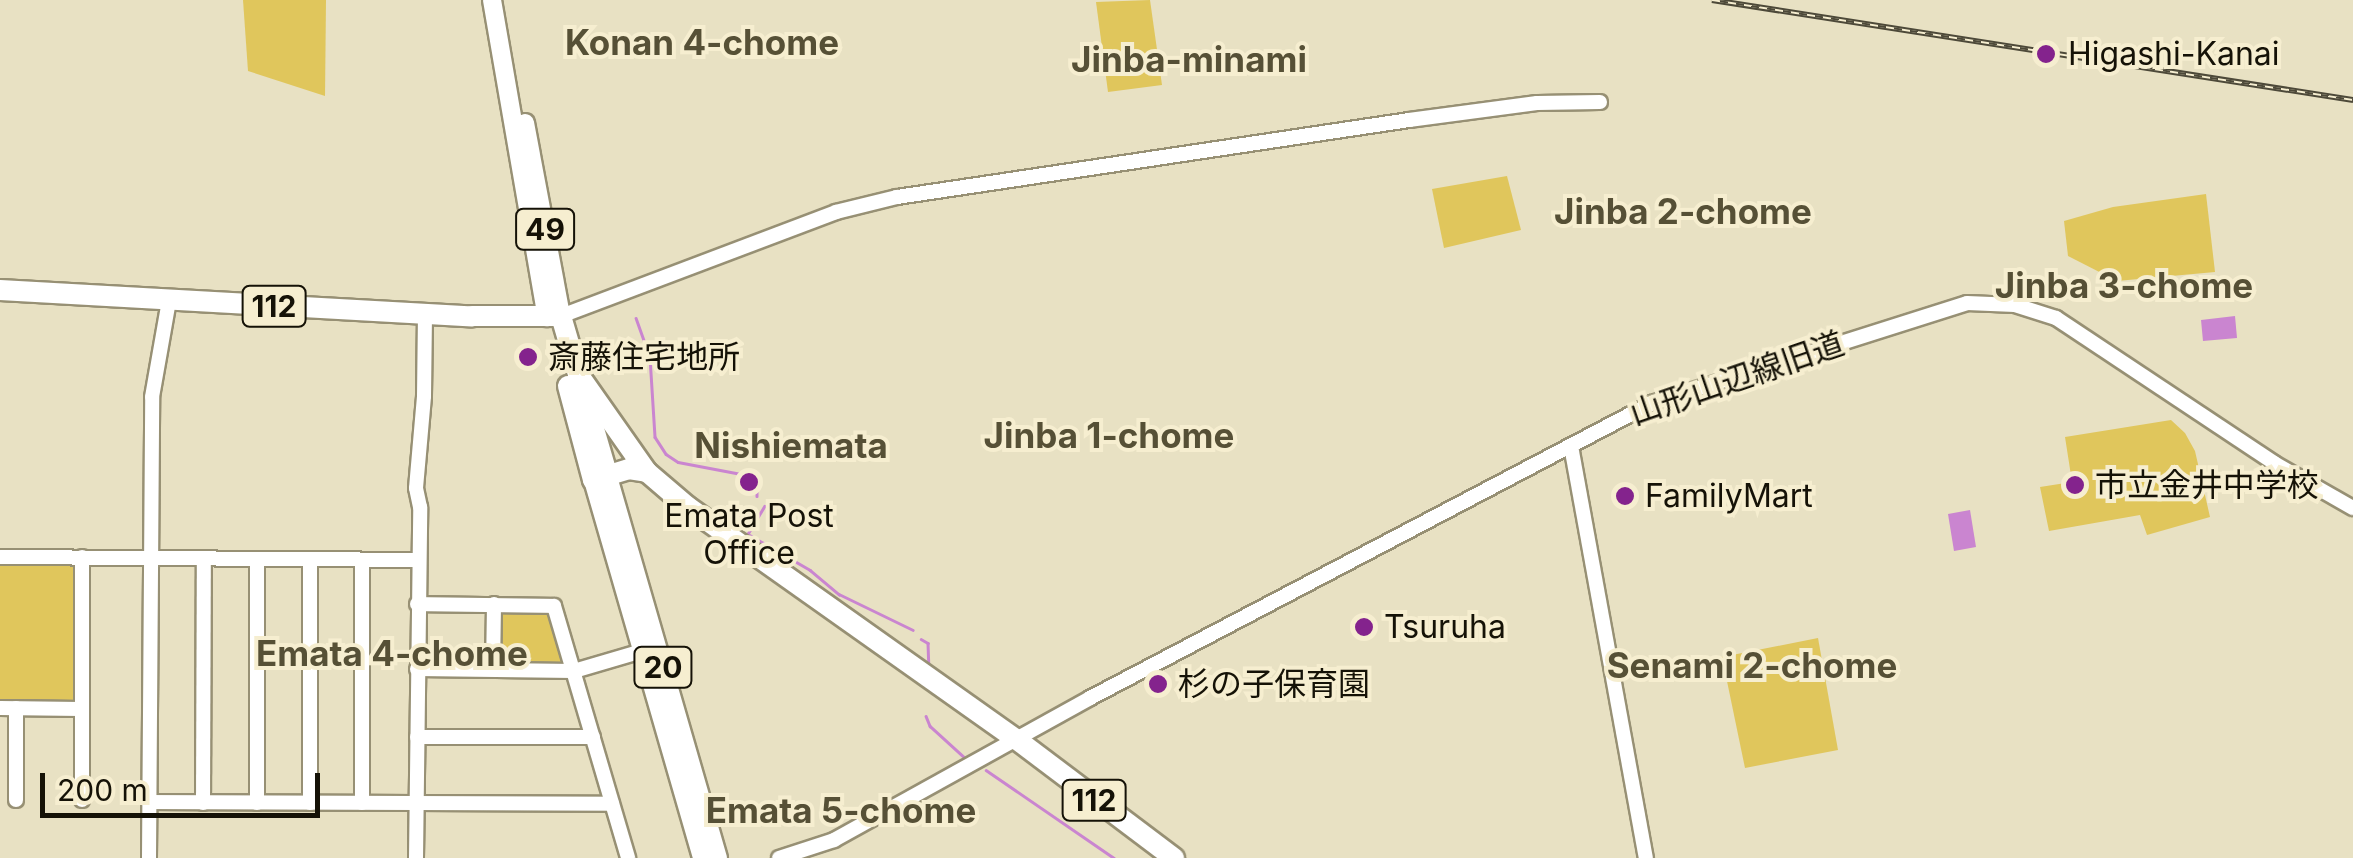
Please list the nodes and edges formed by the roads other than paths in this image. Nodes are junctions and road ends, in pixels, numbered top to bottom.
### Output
1 (492, 0) edge
2 (503, 0) edge
3 (1600, 102) dead end
4 (523, 144) junction
5 (0, 290) edge
6 (169, 301) junction
7 (424, 314) junction
8 (554, 317) junction
9 (578, 374) junction
10 (1571, 446) junction
11 (647, 472) junction
12 (600, 479) junction
13 (2353, 508) edge
14 (0, 556) edge
15 (82, 557) junction
16 (151, 558) junction
17 (204, 559) junction
18 (257, 559) junction
19 (310, 560) junction
20 (362, 560) junction
21 (418, 560) junction
22 (417, 604) junction
23 (494, 604) junction
24 (642, 651) junction
25 (417, 669) junction
26 (493, 669) junction
27 (574, 671) junction
28 (0, 708) edge
29 (16, 708) junction
30 (82, 709) junction
31 (593, 736) junction
32 (417, 737) junction
33 (1016, 739) junction
34 (16, 800) dead end
35 (82, 800) dead end
36 (149, 802) junction
37 (257, 802) junction
38 (202, 803) junction
39 (310, 803) junction
40 (362, 803) junction
41 (612, 804) junction
42 (416, 805) junction
43 (149, 858) edge
44 (416, 858) edge
45 (628, 858) edge
46 (702, 858) edge
47 (718, 858) edge
48 (779, 858) edge
49 (1174, 858) edge
50 (1646, 858) edge

1 - 4 main road, 49
2 - 4 main road, 49
3 - 8 street
4 - 8 main road, 49
5 - 6 highway, 112
6 - 7 highway, 112
6 - 16 street
7 - 8 highway, 112
7 - 21 street
8 - 9 highway
8 - 12 highway
9 - 11 highway
9 - 12 highway
10 - 13 street, 山形山辺線旧道
10 - 33 street, 山形山辺線旧道
10 - 50 street
11 - 12 highway
11 - 33 highway, 112
12 - 24 main road, 20
12 - 47 main road, 20
14 - 15 street
15 - 16 street
15 - 30 street
16 - 17 street
16 - 36 street
17 - 18 street
17 - 38 street
18 - 19 street
18 - 37 street
19 - 20 street
19 - 39 street
20 - 21 street
20 - 40 street
21 - 22 street
22 - 23 street
22 - 25 street
23 - 26 street
23 - 27 street
24 - 27 street
24 - 46 main road, 20
25 - 26 street
25 - 32 street
26 - 27 street
27 - 31 street
28 - 29 street
29 - 30 street
29 - 34 street
30 - 35 street
31 - 32 street
31 - 41 street
32 - 42 street
33 - 48 street, 山形山辺線旧道
33 - 49 highway, 112
36 - 38 street
36 - 43 street
37 - 38 street
37 - 39 street
39 - 40 street
40 - 42 street
41 - 42 street
41 - 45 street
42 - 44 street

